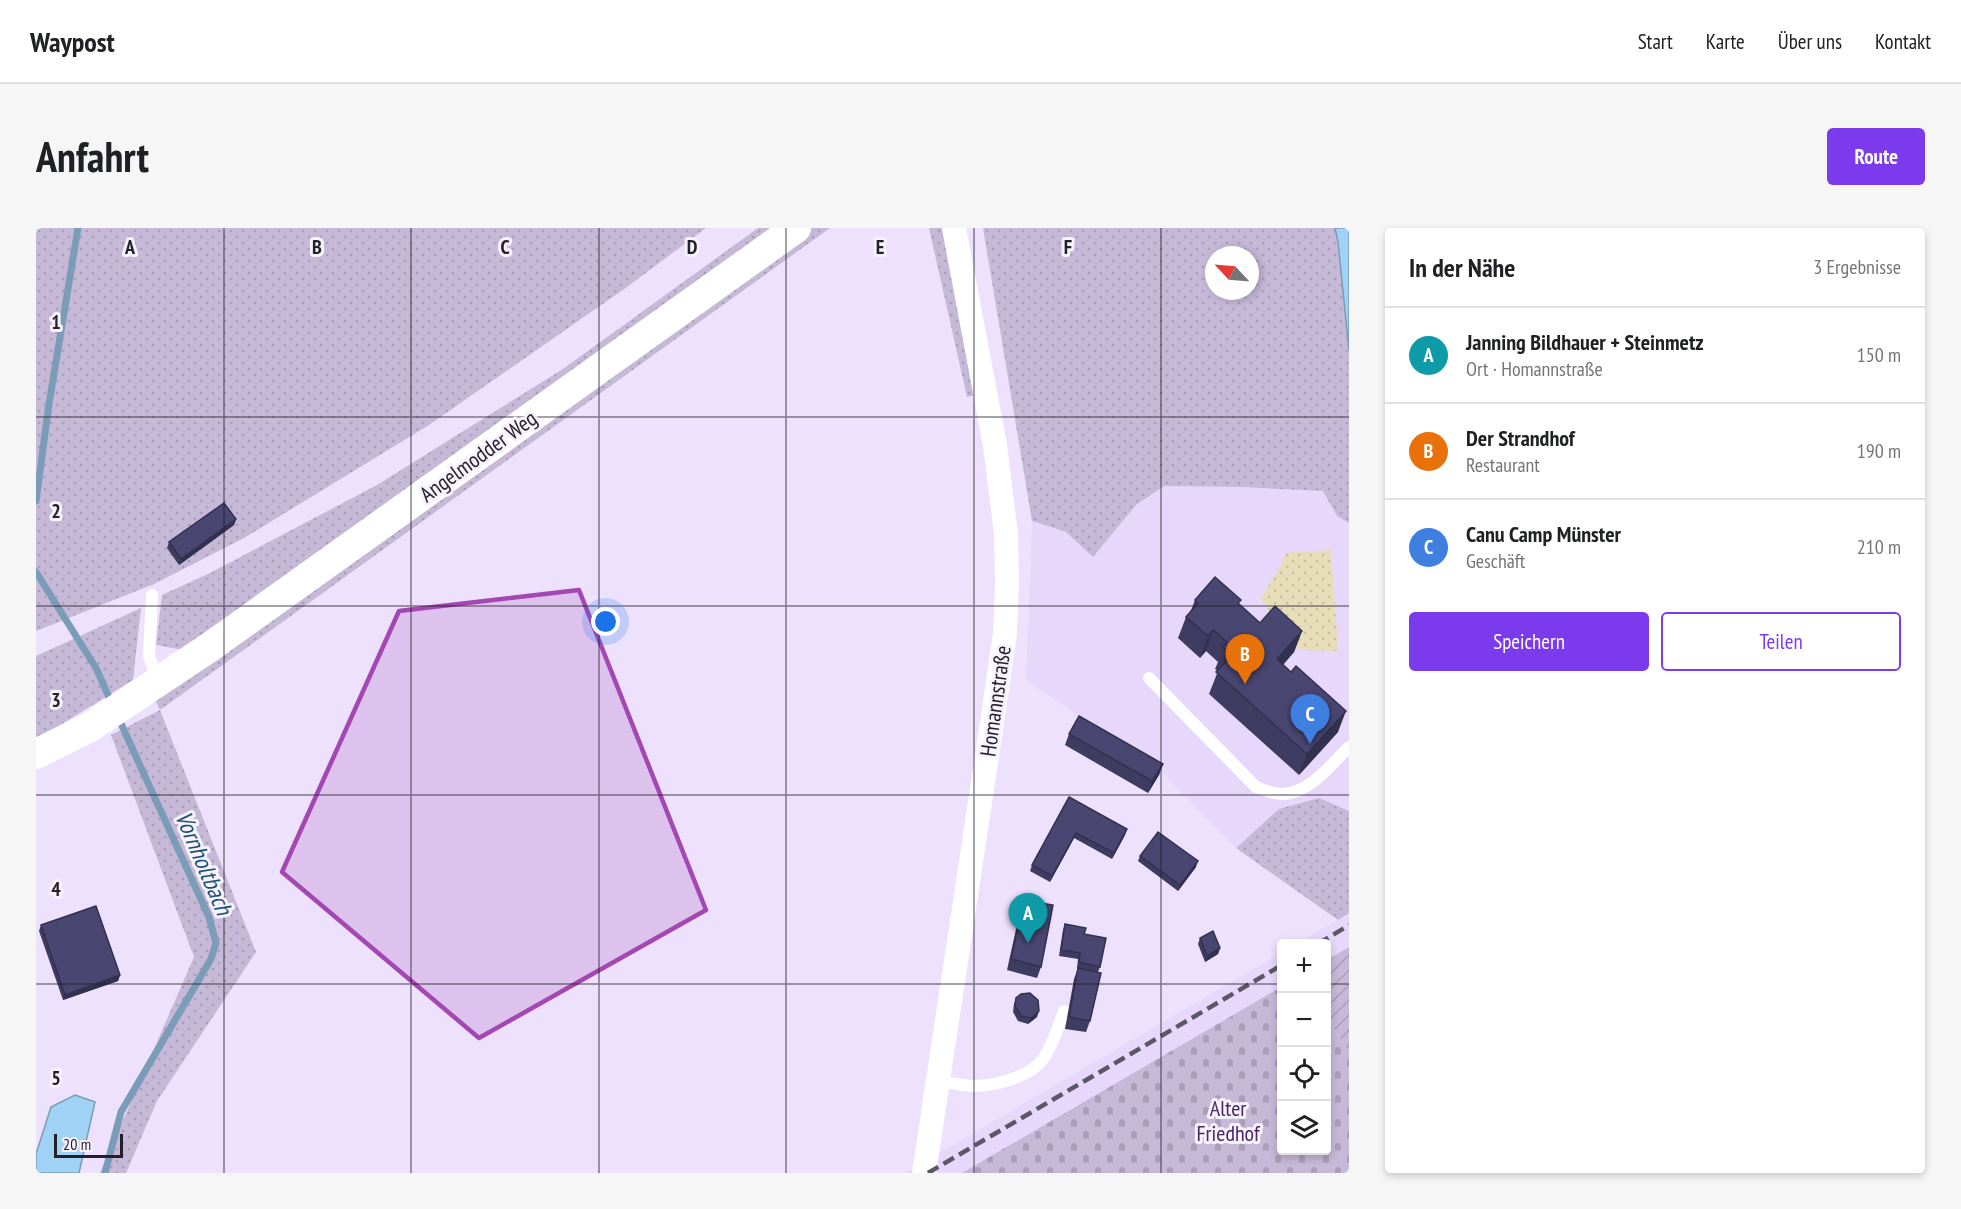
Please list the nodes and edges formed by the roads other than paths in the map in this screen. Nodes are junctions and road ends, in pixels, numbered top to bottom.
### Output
1 (796, 228) edge
2 (954, 228) edge
3 (152, 595) dead end
4 (1149, 678) dead end
5 (148, 689) junction
6 (1349, 747) edge
7 (36, 754) edge
8 (1064, 1011) dead end
9 (938, 1081) junction
10 (924, 1173) edge

1 - 5 street, Angelmodder Weg
2 - 9 street, Homannstraße
3 - 5 lane
4 - 6 lane
5 - 7 street, Angelmodder Weg
8 - 9 lane
9 - 10 street, Homannstraße

